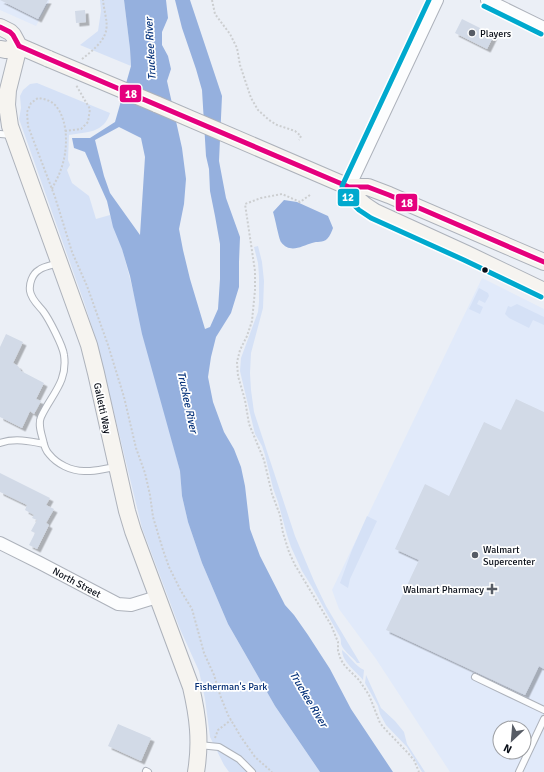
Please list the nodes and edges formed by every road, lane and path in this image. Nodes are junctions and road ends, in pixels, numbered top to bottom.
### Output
1 (212, 0) edge
2 (437, 0) edge
3 (486, 0) edge
4 (0, 27) edge
5 (544, 28) edge
6 (19, 46) junction
7 (0, 49) edge
8 (6, 134) edge
9 (300, 140) dead end
10 (349, 187) junction
11 (52, 189) junction
12 (310, 195) dead end
13 (544, 262) edge
14 (60, 263) junction
15 (544, 291) edge
16 (0, 443) edge
17 (44, 444) junction
18 (117, 467) junction
19 (0, 543) edge
20 (157, 596) junction
21 (475, 677) dead end
22 (544, 710) edge
23 (544, 719) edge
24 (231, 720) junction
25 (205, 746) junction
26 (196, 772) edge
27 (252, 772) edge
28 (272, 772) edge
29 (419, 772) edge
30 (519, 772) edge

1 - 9 path
2 - 10 street
3 - 5 street
4 - 6 main road
6 - 7 main road
6 - 8 main road, Galletti Way
6 - 10 main road, bridge
8 - 14 main road, Galletti Way
10 - 13 main road
10 - 15 main road
11 - 11 path
11 - 24 path
12 - 29 path
14 - 17 lane
14 - 18 main road, Galletti Way
16 - 17 lane
17 - 18 lane
18 - 20 main road, Galletti Way
19 - 20 street, North Street
20 - 25 main road, Galletti Way
21 - 22 lane
23 - 30 lane
24 - 25 path
24 - 28 path
25 - 26 main road, Galletti Way
25 - 27 lane

